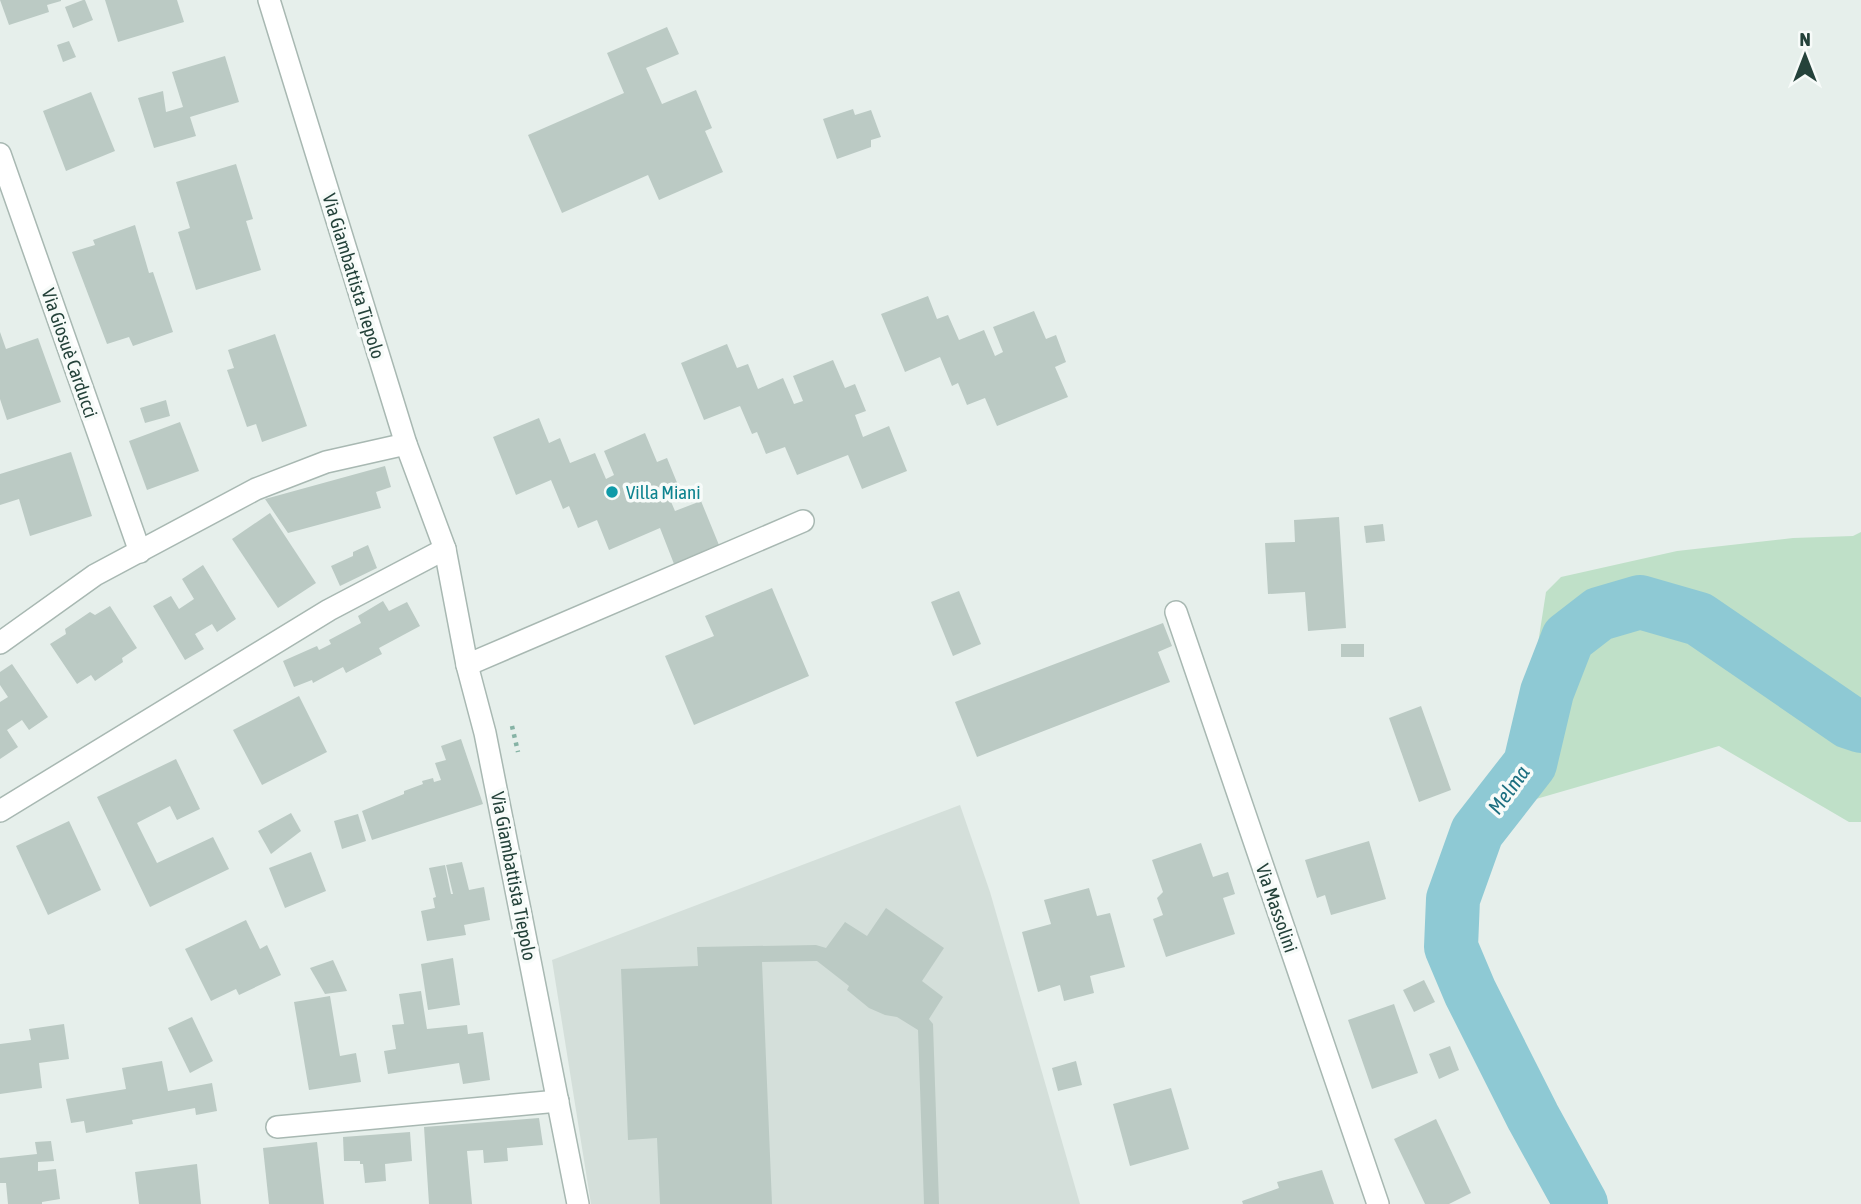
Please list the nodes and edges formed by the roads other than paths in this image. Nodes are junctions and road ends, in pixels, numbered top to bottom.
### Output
1 (269, 0) edge
2 (0, 154) edge
3 (406, 444) junction
4 (803, 521) dead end
5 (445, 549) junction
6 (140, 552) junction
7 (1176, 612) dead end
8 (0, 643) edge
9 (467, 665) junction
10 (0, 811) edge
11 (558, 1101) junction
12 (277, 1127) dead end
13 (578, 1204) edge
14 (1378, 1204) edge

1 - 3 street, Via Giambattista Tiepolo
2 - 6 street, Via Giosuè Carducci
3 - 5 street, Via Giambattista Tiepolo
3 - 6 street
4 - 9 street
5 - 9 street, Via Giambattista Tiepolo
5 - 10 street
6 - 8 street
7 - 14 street, Via Massolini
9 - 11 street, Via Giambattista Tiepolo
11 - 12 street
11 - 13 street, Via Giambattista Tiepolo

